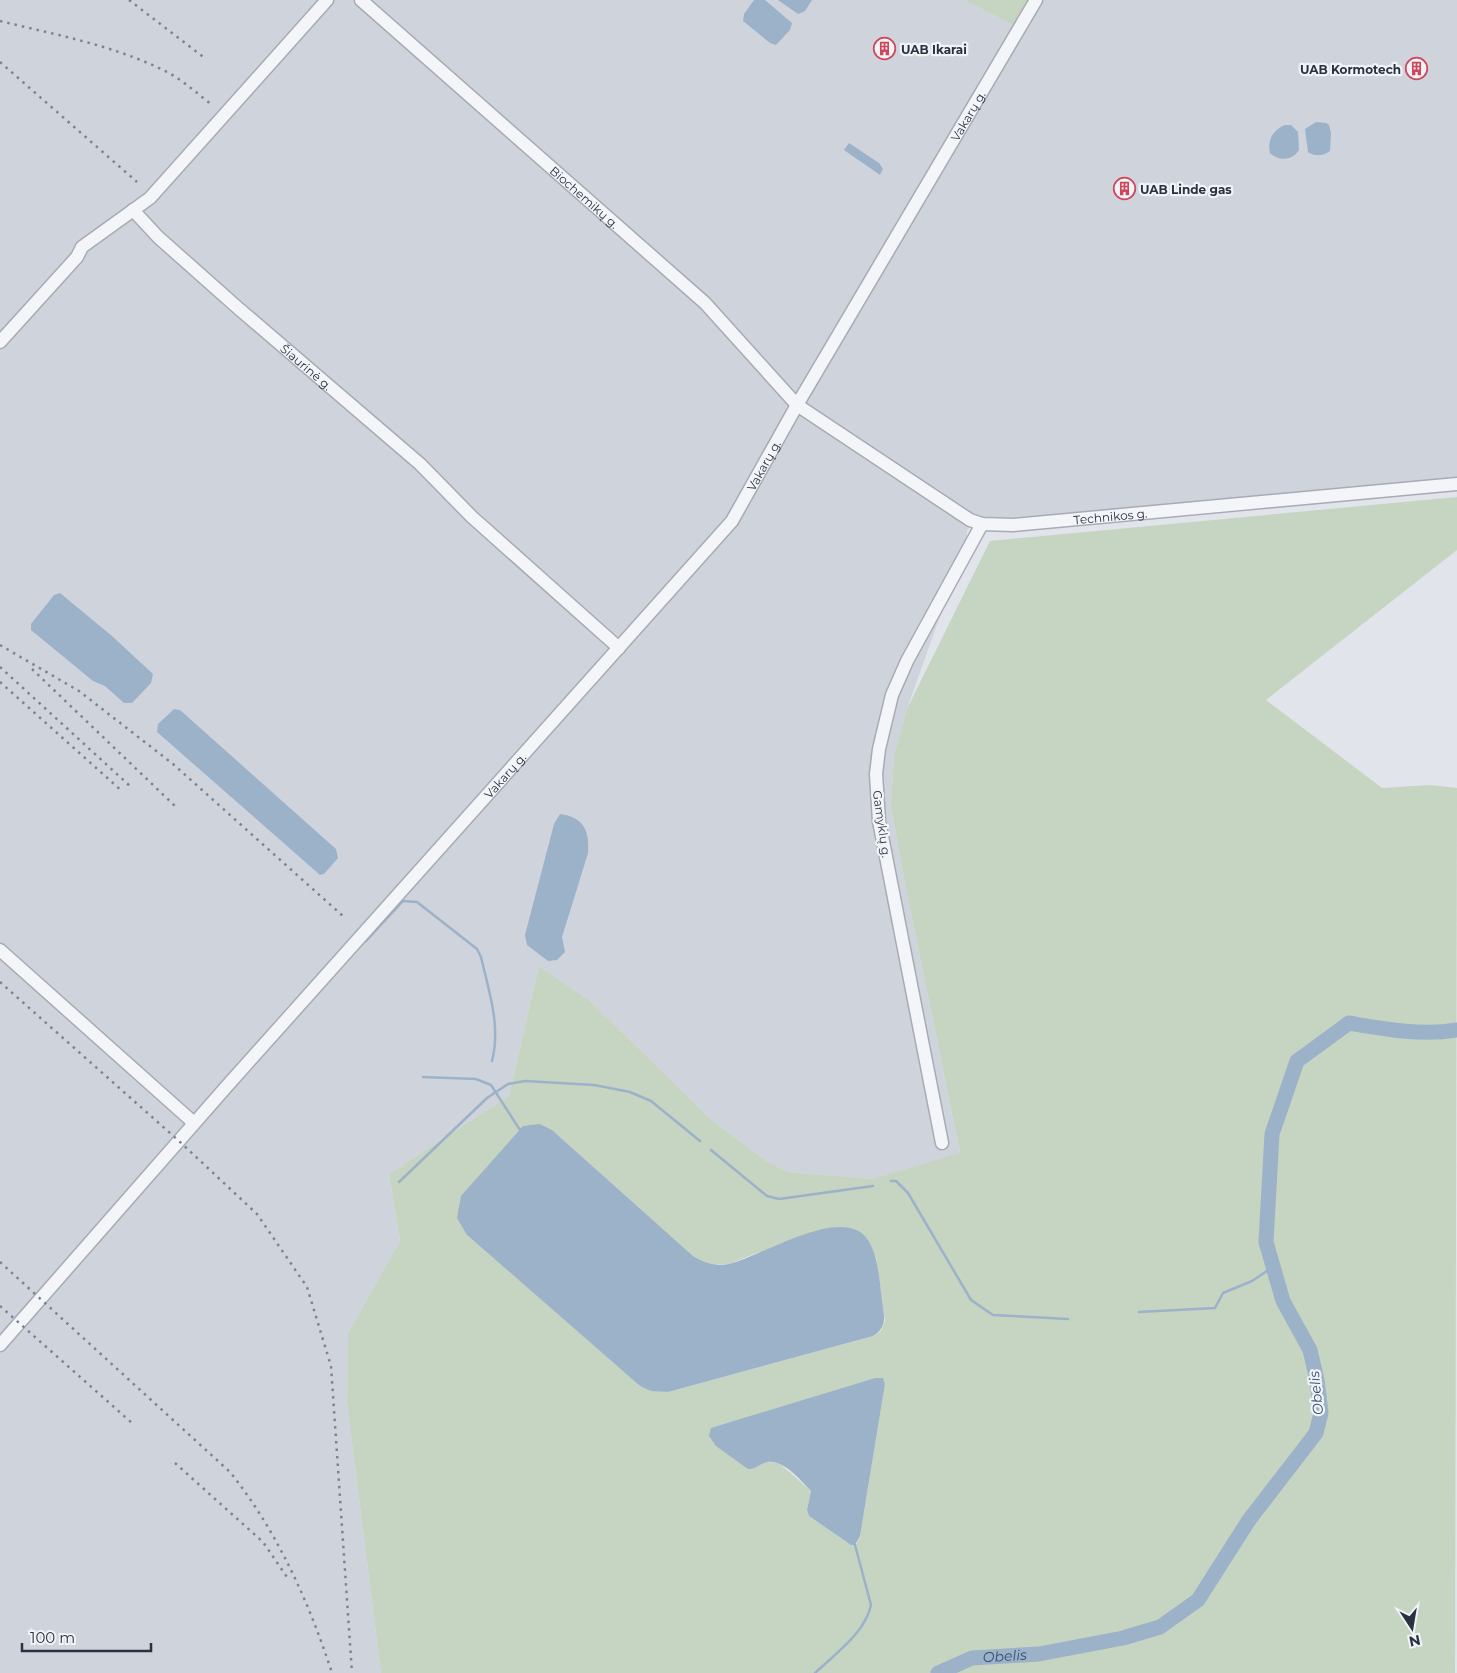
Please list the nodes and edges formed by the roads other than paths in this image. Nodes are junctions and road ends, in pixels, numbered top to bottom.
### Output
1 (327, 0) edge
2 (361, 0) edge
3 (1036, 0) edge
4 (133, 210) junction
5 (0, 342) edge
6 (797, 405) junction
7 (1457, 484) edge
8 (982, 524) junction
9 (619, 648) junction
10 (0, 950) edge
11 (194, 1123) junction
12 (942, 1143) dead end
13 (0, 1345) edge

1 - 4 street
2 - 6 street, Biochemikų g.
3 - 6 street, Vakarų g.
4 - 5 street
4 - 9 street, Šiaurinė g.
6 - 8 street, Technikos g.
6 - 9 street, Vakarų g.
7 - 8 street, Technikos g.
8 - 12 street, Gamyklų g.
9 - 11 street, Vakarų g.
10 - 11 street
11 - 13 street, Vakarų g.

